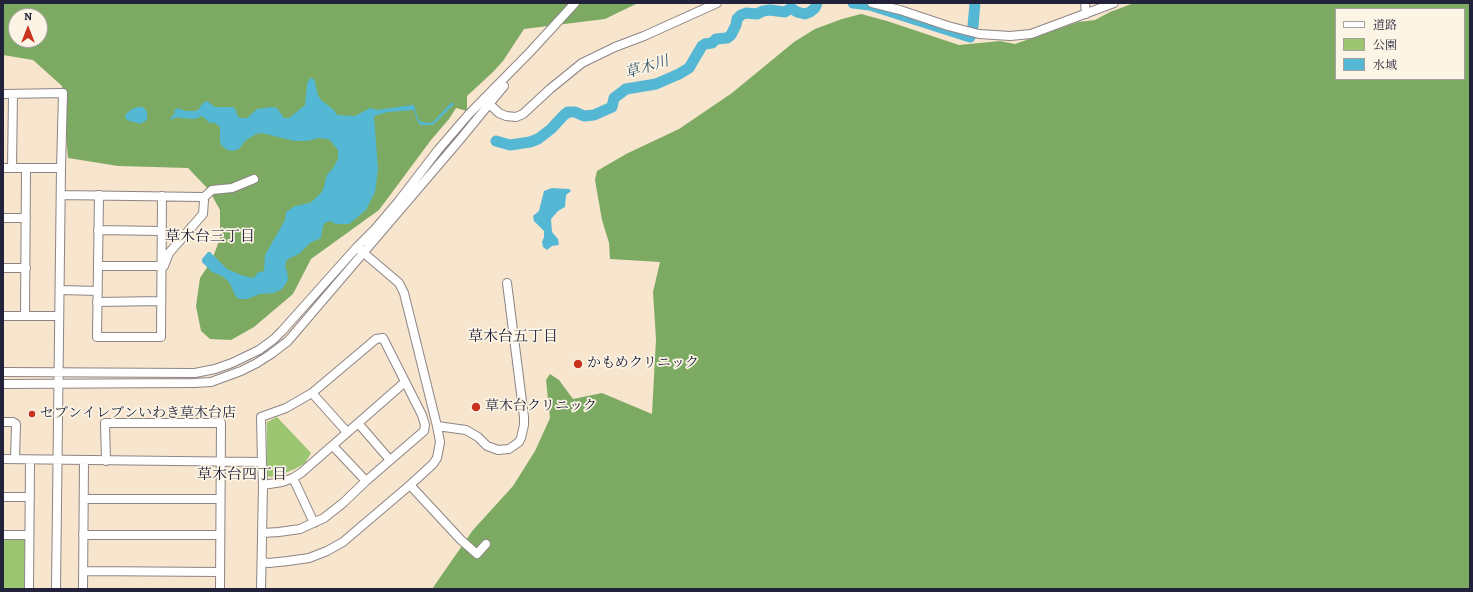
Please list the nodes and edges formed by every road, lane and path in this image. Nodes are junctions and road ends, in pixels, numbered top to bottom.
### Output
1 (575, 3) edge
2 (717, 3) edge
3 (874, 3) edge
4 (1085, 3) edge
5 (1114, 3) edge
6 (1086, 14) junction
7 (3, 94) edge
8 (13, 94) junction
9 (487, 101) junction
10 (3, 168) edge
11 (12, 168) junction
12 (26, 168) junction
13 (61, 168) junction
14 (254, 179) dead end
15 (61, 195) junction
16 (99, 196) junction
17 (162, 196) junction
18 (202, 198) junction
19 (3, 218) edge
20 (26, 218) junction
21 (98, 230) junction
22 (161, 231) junction
23 (360, 250) junction
24 (98, 266) junction
25 (161, 266) junction
26 (3, 268) edge
27 (26, 268) junction
28 (507, 282) dead end
29 (60, 290) junction
30 (98, 292) junction
31 (161, 301) junction
32 (98, 302) junction
33 (3, 316) edge
34 (25, 316) junction
35 (59, 316) junction
36 (3, 372) edge
37 (59, 373) junction
38 (405, 382) junction
39 (3, 384) edge
40 (59, 384) junction
41 (312, 394) junction
42 (3, 422) edge
43 (358, 423) junction
44 (437, 426) junction
45 (347, 432) junction
46 (333, 446) junction
47 (3, 459) edge
48 (15, 459) junction
49 (30, 460) junction
50 (58, 460) junction
51 (390, 460) junction
52 (84, 461) junction
53 (106, 461) junction
54 (221, 461) junction
55 (262, 462) junction
56 (293, 478) junction
57 (366, 481) junction
58 (263, 485) junction
59 (410, 485) junction
60 (3, 497) edge
61 (30, 497) junction
62 (84, 499) junction
63 (220, 499) junction
64 (314, 523) junction
65 (262, 533) junction
66 (3, 535) edge
67 (29, 535) junction
68 (84, 535) junction
69 (220, 535) junction
70 (486, 544) dead end
71 (262, 562) junction
72 (83, 571) junction
73 (219, 572) junction
74 (29, 589) edge
75 (56, 589) edge
76 (83, 589) edge
77 (220, 589) edge
78 (261, 589) edge

1 - 9 street
2 - 9 street
3 - 6 street
4 - 6 street
5 - 6 street
7 - 8 street
8 - 11 street
8 - 13 street
9 - 23 street
10 - 11 street
11 - 12 street
12 - 13 street
12 - 20 street
13 - 15 street
14 - 18 street
15 - 16 street
15 - 29 street
16 - 17 street
16 - 21 street
17 - 18 street
17 - 22 street
18 - 25 street
19 - 20 street
20 - 27 street
21 - 22 street
21 - 24 street
22 - 25 street
23 - 37 street
23 - 40 street
23 - 44 street
24 - 25 street
24 - 30 street
25 - 31 street
26 - 27 street
27 - 34 street
28 - 44 street
29 - 30 street
29 - 35 street
30 - 32 street
31 - 32 street
31 - 32 street
33 - 34 street
34 - 35 street
35 - 37 street
36 - 37 street
37 - 40 street
38 - 41 street
38 - 43 street
38 - 51 street
39 - 40 street
40 - 50 street
41 - 45 street
41 - 55 street
42 - 48 street
43 - 45 street
43 - 51 street
44 - 59 street
45 - 46 street
46 - 56 street
46 - 57 street
47 - 48 street
48 - 49 street
49 - 50 street
49 - 61 street
50 - 52 street
50 - 75 street
51 - 57 street
52 - 53 street
52 - 62 street
53 - 54 street
53 - 54 street
54 - 55 street
54 - 63 street
55 - 58 street
56 - 58 street
56 - 64 street
57 - 64 street
58 - 65 street
59 - 70 street
59 - 71 street
60 - 61 street
61 - 67 street
62 - 63 street
62 - 68 street
63 - 69 street
64 - 65 street
65 - 71 street
66 - 67 street
67 - 74 street
68 - 69 street
68 - 72 street
69 - 73 street
71 - 78 street
72 - 73 street
72 - 76 street
73 - 77 street

